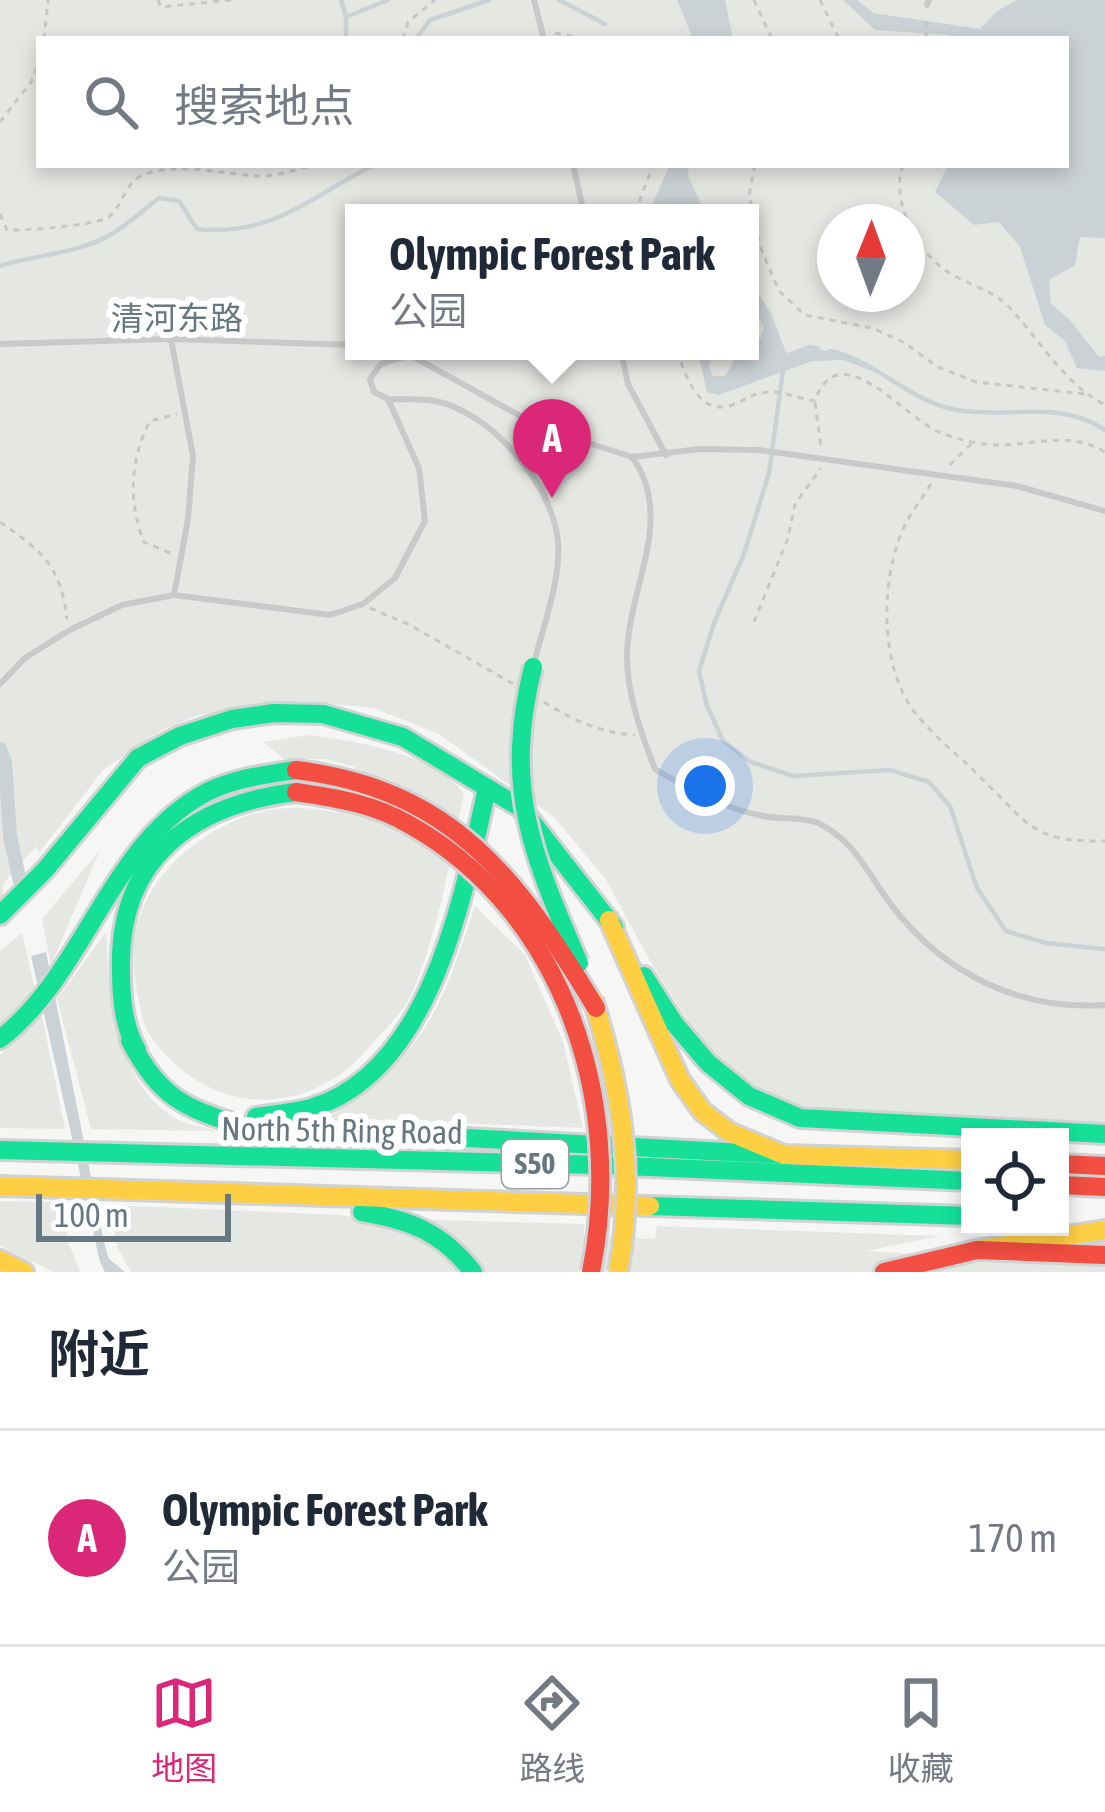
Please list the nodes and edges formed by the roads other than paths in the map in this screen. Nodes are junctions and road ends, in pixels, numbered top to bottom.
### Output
1 (534, 3) edge
2 (542, 34) edge
3 (574, 168) edge
4 (582, 204) edge
5 (171, 339) junction
6 (0, 344) edge
7 (345, 346) edge
8 (391, 360) edge
9 (420, 360) edge
10 (623, 360) edge
11 (388, 399) junction
12 (666, 454) junction
13 (632, 458) junction
14 (1105, 511) edge
15 (174, 595) junction
16 (533, 667) joint
17 (0, 684) edge
18 (487, 788) junction
19 (0, 915) edge
20 (609, 920) junction
21 (1105, 1005) edge
22 (596, 1008) junction
23 (0, 1039) edge
24 (130, 1041) junction
25 (1105, 1134) edge
26 (0, 1150) edge
27 (784, 1155) junction
28 (961, 1160) edge
29 (1069, 1164) edge
30 (1105, 1166) edge
31 (961, 1181) edge
32 (1069, 1185) edge
33 (0, 1186) edge
34 (1105, 1187) edge
35 (253, 1195) junction
36 (961, 1216) edge
37 (1069, 1218) edge
38 (1105, 1220) edge
39 (1105, 1230) edge
40 (977, 1250) junction
41 (1105, 1255) edge
42 (0, 1260) edge
43 (24, 1272) edge
44 (472, 1272) edge
45 (591, 1272) edge
46 (618, 1272) edge
47 (884, 1272) edge

1 - 2 lane
3 - 4 lane
5 - 6 lane, 清河东路
5 - 7 lane, 清河东路
5 - 15 lane
8 - 11 lane
9 - 13 lane
10 - 12 lane
11 - 15 lane
11 - 16 lane
12 - 13 lane
12 - 14 lane
13 - 21 lane
15 - 17 lane
16 - 22 main road, bridge
18 - 19 main road
18 - 20 main road
18 - 24 main road
20 - 25 main road
20 - 27 main road
22 - 23 main road, bridge
22 - 46 main road, bridge
24 - 27 main road
24 - 45 main road, bridge
26 - 31 main road, North 5th Ring Road / S50
27 - 28 main road
29 - 30 main road
32 - 34 main road
33 - 35 main road, North 5th Ring Road / S50
35 - 36 main road, North 5th Ring Road / S50
35 - 44 main road
37 - 38 main road
39 - 40 main road
40 - 41 main road
40 - 47 main road
42 - 43 main road

